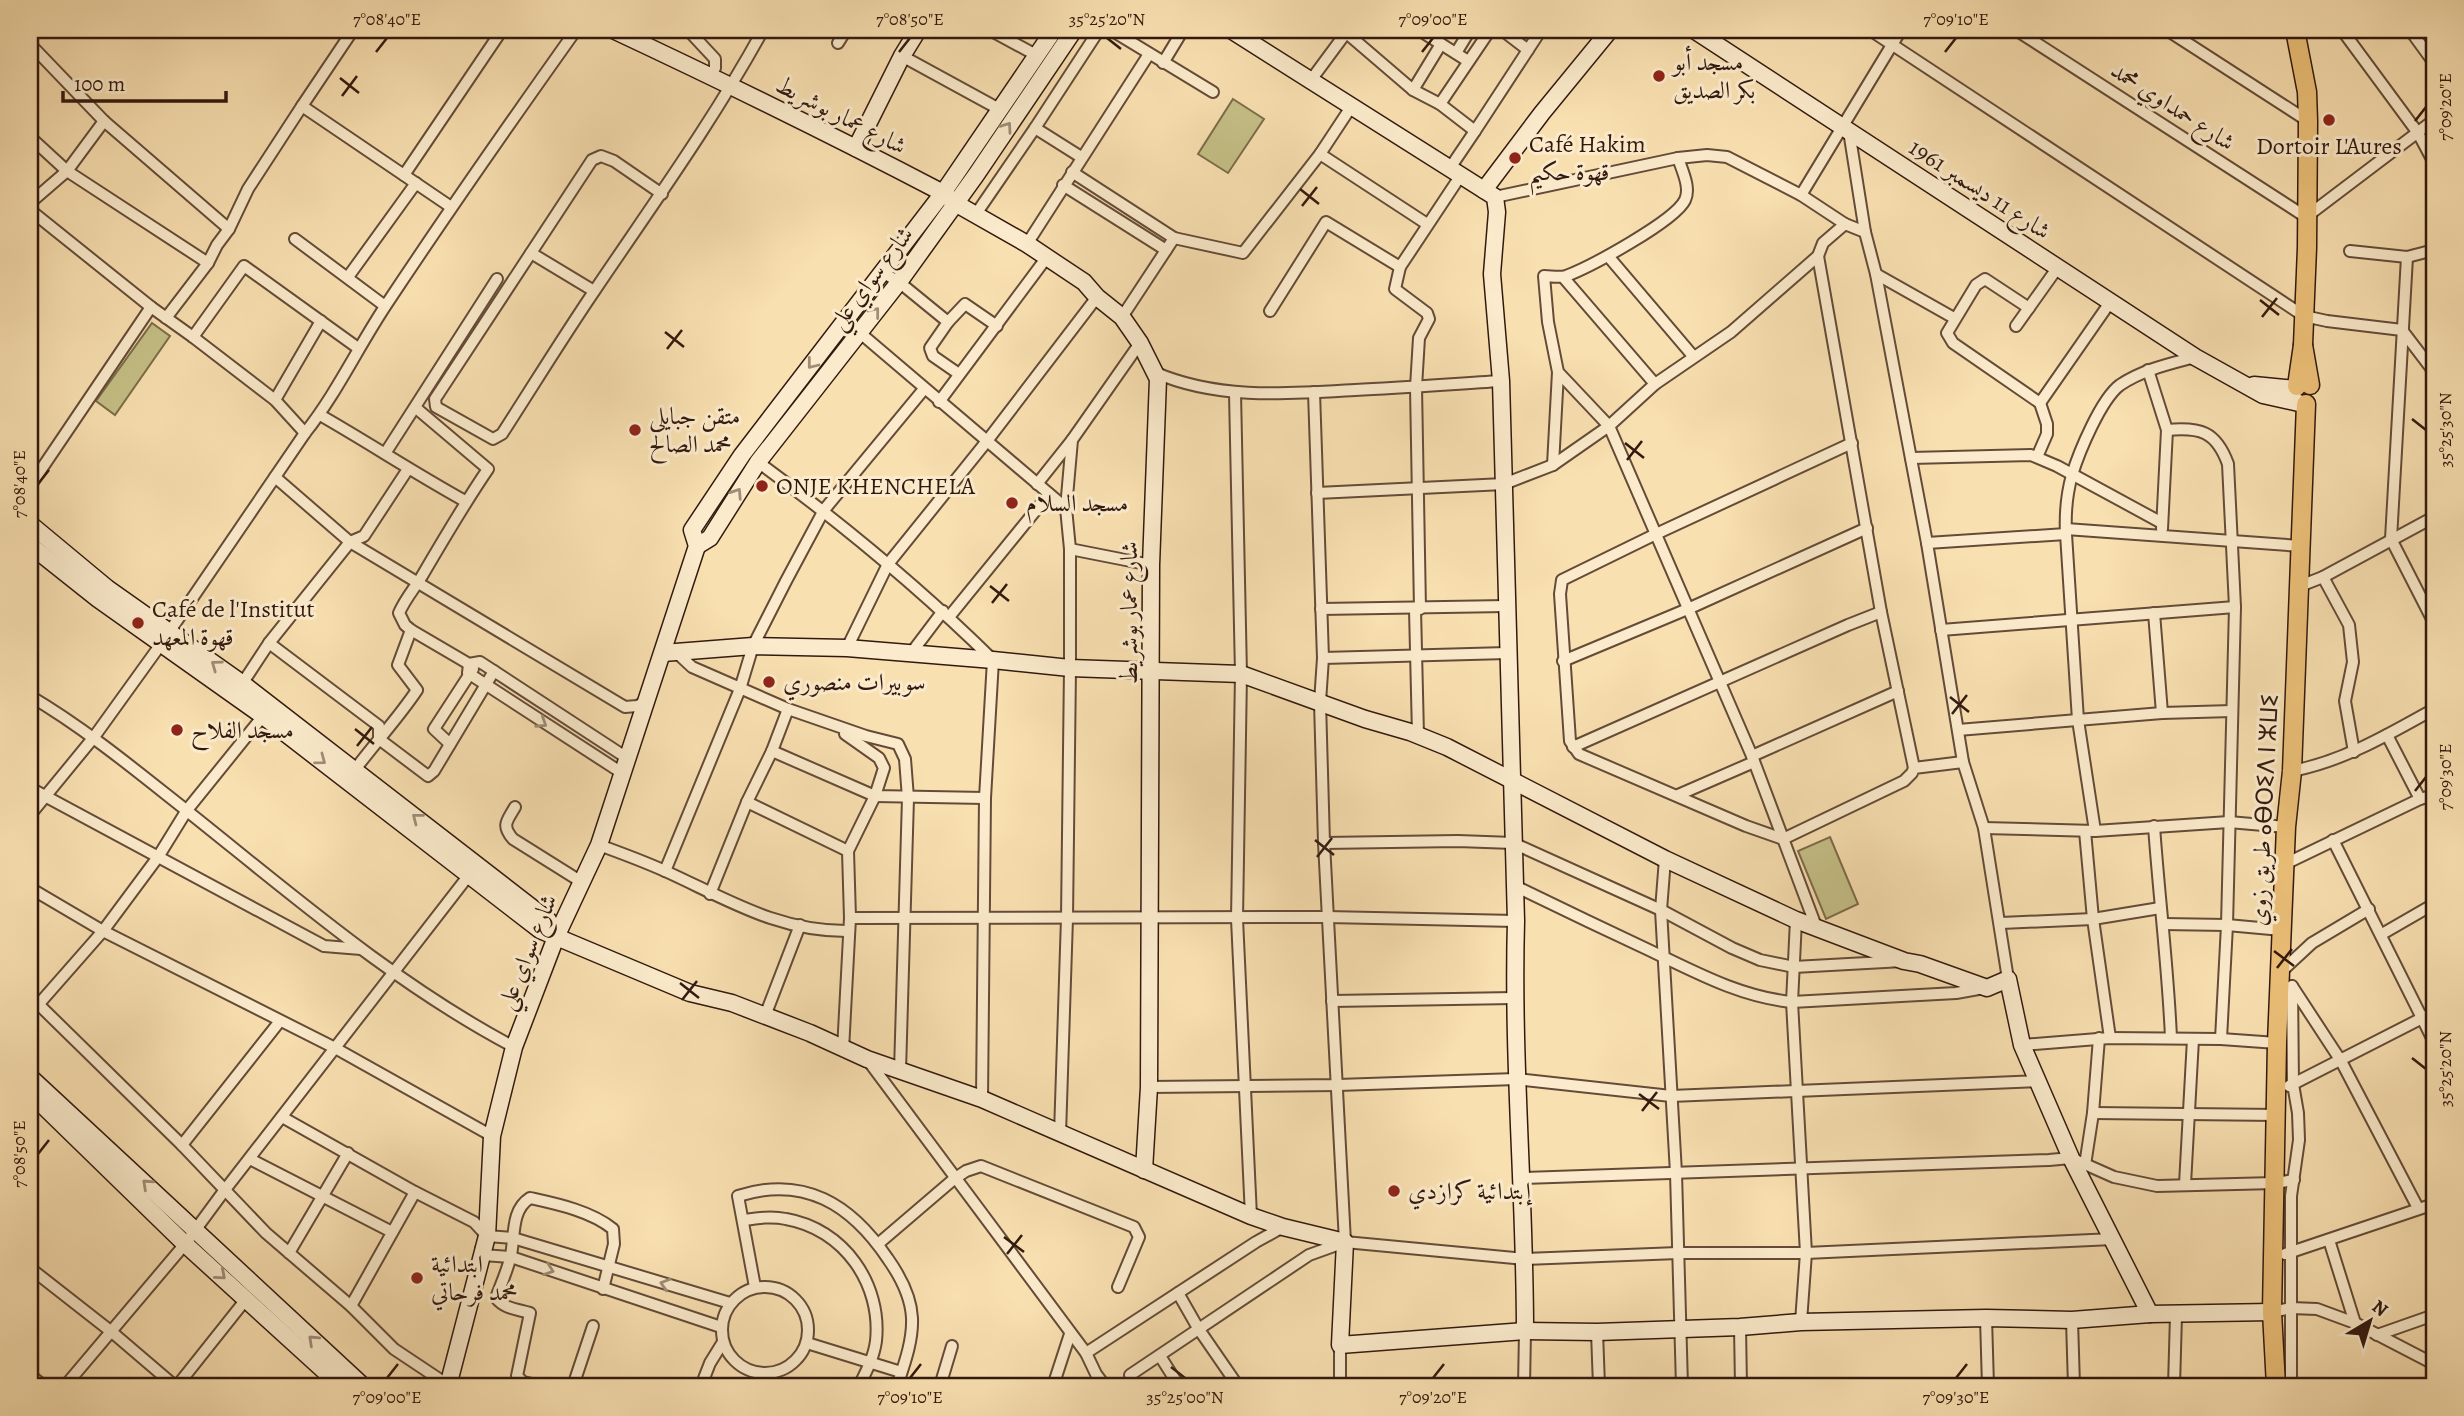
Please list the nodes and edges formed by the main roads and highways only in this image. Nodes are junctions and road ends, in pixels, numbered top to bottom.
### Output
1 (2295, 30) edge
2 (2276, 1386) edge

1 - 2 main road, طريق زوي ⴰⴱⵔⵉⴷ ⵏ ⵣⵡⵉ

